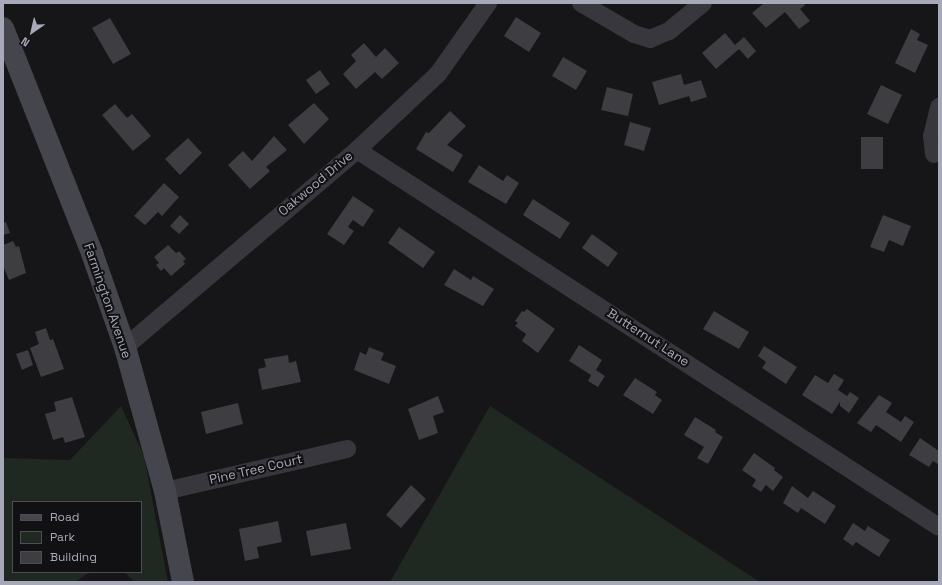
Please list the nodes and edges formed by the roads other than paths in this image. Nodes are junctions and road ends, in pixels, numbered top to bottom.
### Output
1 (488, 3) edge
2 (581, 3) edge
3 (703, 3) edge
4 (3, 28) edge
5 (939, 107) edge
6 (357, 150) junction
7 (934, 154) dead end
8 (125, 347) junction
9 (347, 449) dead end
10 (165, 491) junction
11 (939, 527) edge
12 (184, 582) edge

1 - 6 street, Oakwood Drive
2 - 3 street
4 - 8 main road, Farmington Avenue
5 - 7 street
6 - 8 street, Oakwood Drive
6 - 11 street, Butternut Lane
8 - 10 main road, Farmington Avenue
9 - 10 street, Pine Tree Court
10 - 12 main road, Farmington Avenue

